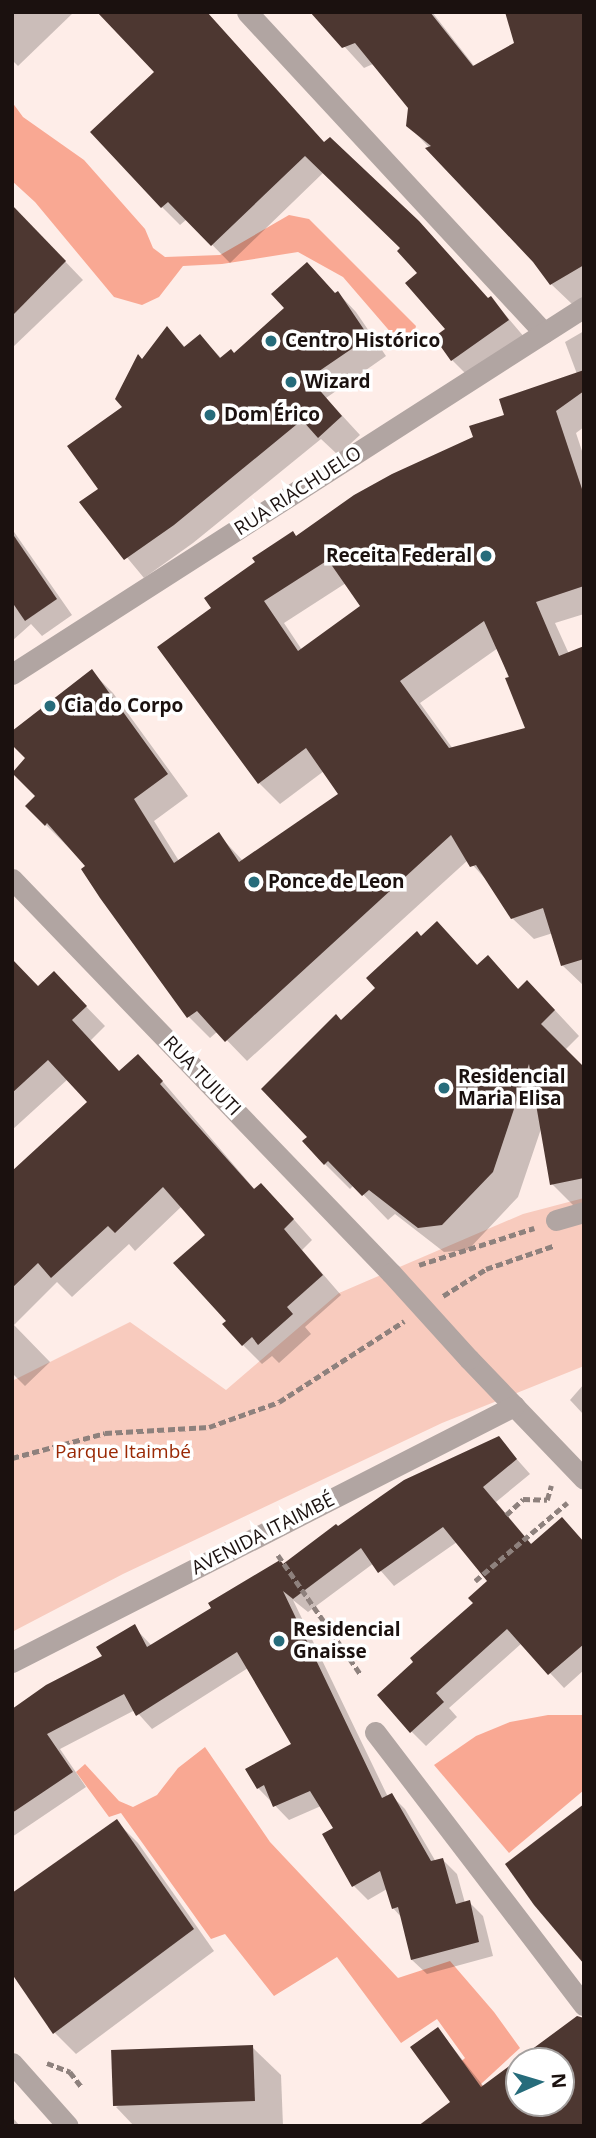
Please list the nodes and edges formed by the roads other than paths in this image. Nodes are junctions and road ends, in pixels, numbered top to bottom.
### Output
1 (247, 12) edge
2 (584, 307) edge
3 (544, 333) junction
4 (12, 674) edge
5 (12, 879) edge
6 (584, 1212) edge
7 (556, 1220) road end
8 (514, 1406) junction
9 (584, 1479) edge
10 (12, 1662) edge
11 (374, 1732) dead end
12 (584, 2005) edge
13 (12, 2063) edge
14 (68, 2126) edge

1 - 3 street
2 - 3 street, RUA RIACHUELO
3 - 4 street, RUA RIACHUELO
5 - 8 street, RUA TUIUTI, bridge
6 - 7 street
8 - 9 street
8 - 10 street, AVENIDA ITAIMBÉ
11 - 12 street
13 - 14 street

